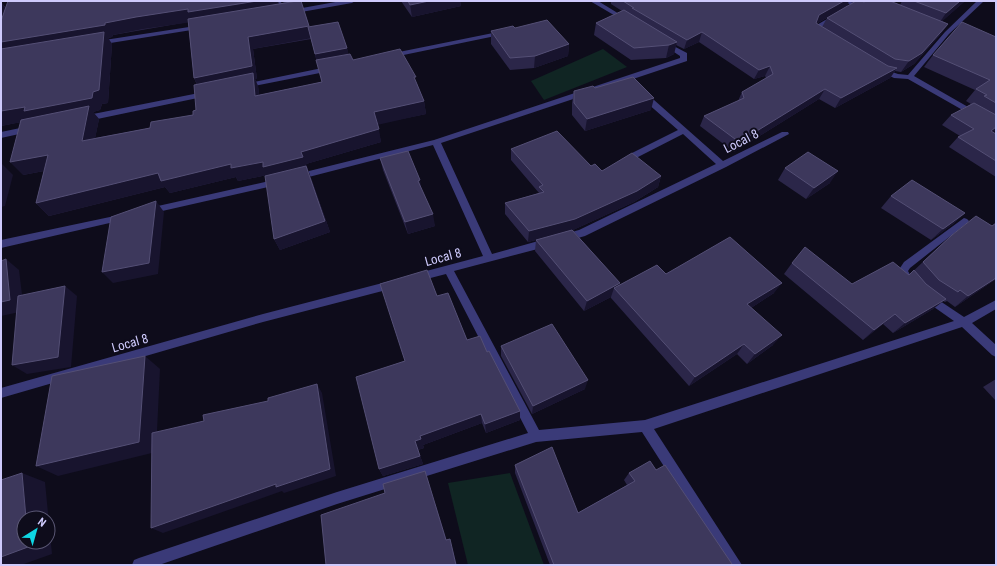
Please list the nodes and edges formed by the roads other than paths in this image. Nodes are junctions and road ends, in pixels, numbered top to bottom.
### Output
1 (274, 1) edge
2 (352, 1) edge
3 (593, 1) edge
4 (846, 1) edge
5 (981, 1) edge
6 (875, 4) edge
7 (849, 8) junction
8 (290, 12) junction
9 (282, 14) edge
10 (631, 24) edge
11 (212, 25) edge
12 (508, 32) edge
13 (658, 39) edge
14 (827, 40) edge
15 (87, 45) edge
16 (383, 57) edge
17 (872, 66) edge
18 (336, 67) edge
19 (910, 77) junction
20 (630, 83) junction
21 (235, 88) edge
22 (219, 91) edge
23 (71, 121) edge
24 (996, 126) edge
25 (40, 127) edge
26 (682, 131) junction
27 (785, 134) dead end
28 (1, 135) edge
29 (436, 142) junction
30 (635, 156) edge
31 (723, 165) junction
32 (964, 221) edge
33 (1, 244) edge
34 (489, 258) junction
35 (448, 269) junction
36 (996, 304) edge
37 (964, 322) junction
38 (996, 352) edge
39 (1, 393) edge
40 (645, 426) junction
41 (536, 436) junction
42 (139, 565) edge
43 (735, 565) edge

1 - 8 street
2 - 8 street
3 - 10 street
4 - 7 street
5 - 19 street
6 - 7 street
7 - 14 street
8 - 9 street
11 - 15 street
12 - 16 street
13 - 20 street
17 - 19 street
18 - 21 street
19 - 24 street
20 - 26 street
20 - 29 street
22 - 23 street
25 - 28 street
26 - 30 street
26 - 31 street
27 - 31 street, Local 8
29 - 33 street
29 - 34 street
31 - 34 street, Local 8
32 - 37 street
34 - 35 street, Local 8
35 - 39 street, Local 8
35 - 41 street
36 - 37 street
37 - 38 street
37 - 40 street
40 - 41 street
40 - 43 street
41 - 42 street

